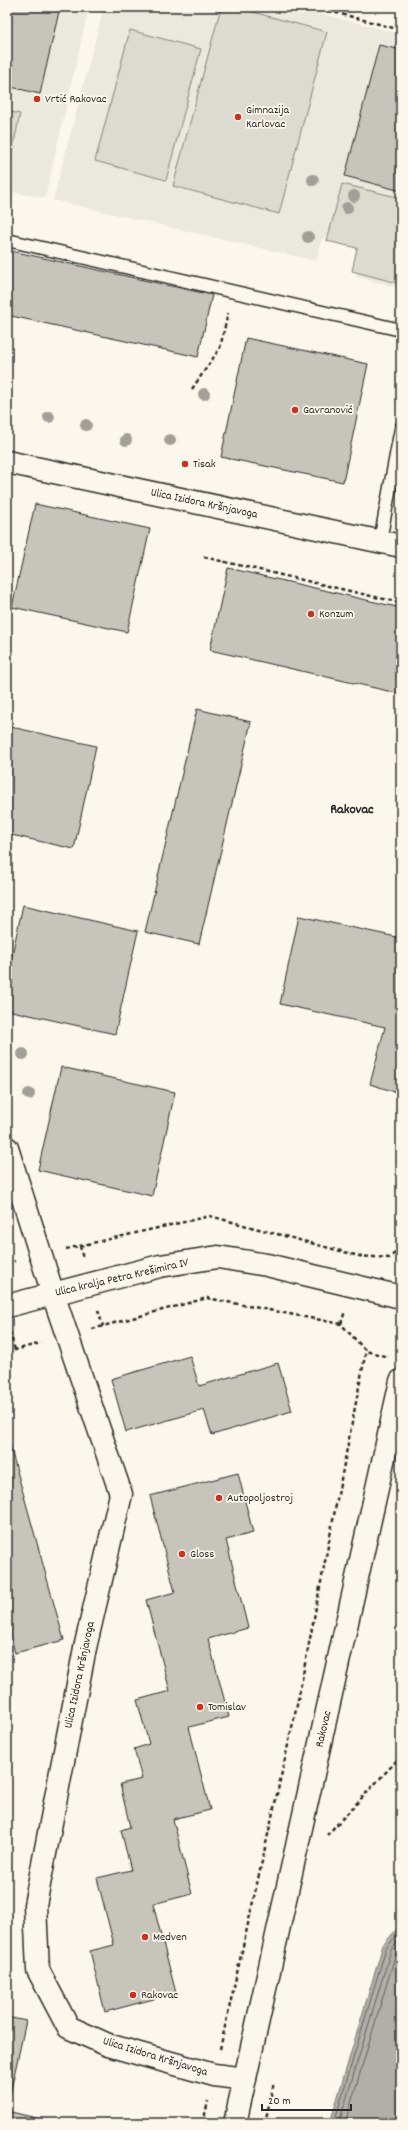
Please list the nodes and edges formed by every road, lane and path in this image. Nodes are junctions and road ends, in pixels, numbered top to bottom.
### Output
1 (315, 7) edge
2 (401, 30) edge
3 (7, 240) edge
4 (232, 292) junction
5 (401, 330) edge
6 (192, 389) dead end
7 (401, 428) edge
8 (7, 462) edge
9 (380, 541) junction
10 (401, 546) edge
11 (204, 557) dead end
12 (401, 603) edge
13 (7, 1148) edge
14 (53, 1294) junction
15 (401, 1297) edge
16 (7, 1306) edge
17 (9, 1330) dead end
18 (68, 1335) junction
19 (15, 1350) junction
20 (366, 1351) junction
21 (7, 1352) edge
22 (394, 1359) dead end
23 (401, 1381) edge
24 (401, 1756) edge
25 (326, 1837) dead end
26 (214, 2075) junction
27 (275, 2077) dead end
28 (246, 2079) junction
29 (203, 2123) edge
30 (235, 2123) edge
31 (265, 2123) edge

1 - 2 path
3 - 4 lane
4 - 5 lane
4 - 6 path
7 - 9 lane
8 - 9 street, Ulica Izidora Kršnjavoga
9 - 10 street, Ulica Izidora Kršnjavoga
11 - 12 path
13 - 14 street, Ulica Izidora Kršnjavoga
14 - 15 street, Ulica kralja Petra Krešimira IV
14 - 16 street, Ulica kralja Petra Krešimira IV
14 - 18 street, Ulica Izidora Kršnjavoga
17 - 19 path
18 - 19 path
18 - 20 path
18 - 26 street, Ulica Izidora Kršnjavoga
19 - 21 path
20 - 22 path
20 - 26 path
23 - 28 street, Rakovac
24 - 25 path
26 - 28 street, Ulica Izidora Kršnjavoga
26 - 29 path
27 - 31 path
28 - 30 street, Rakovac

